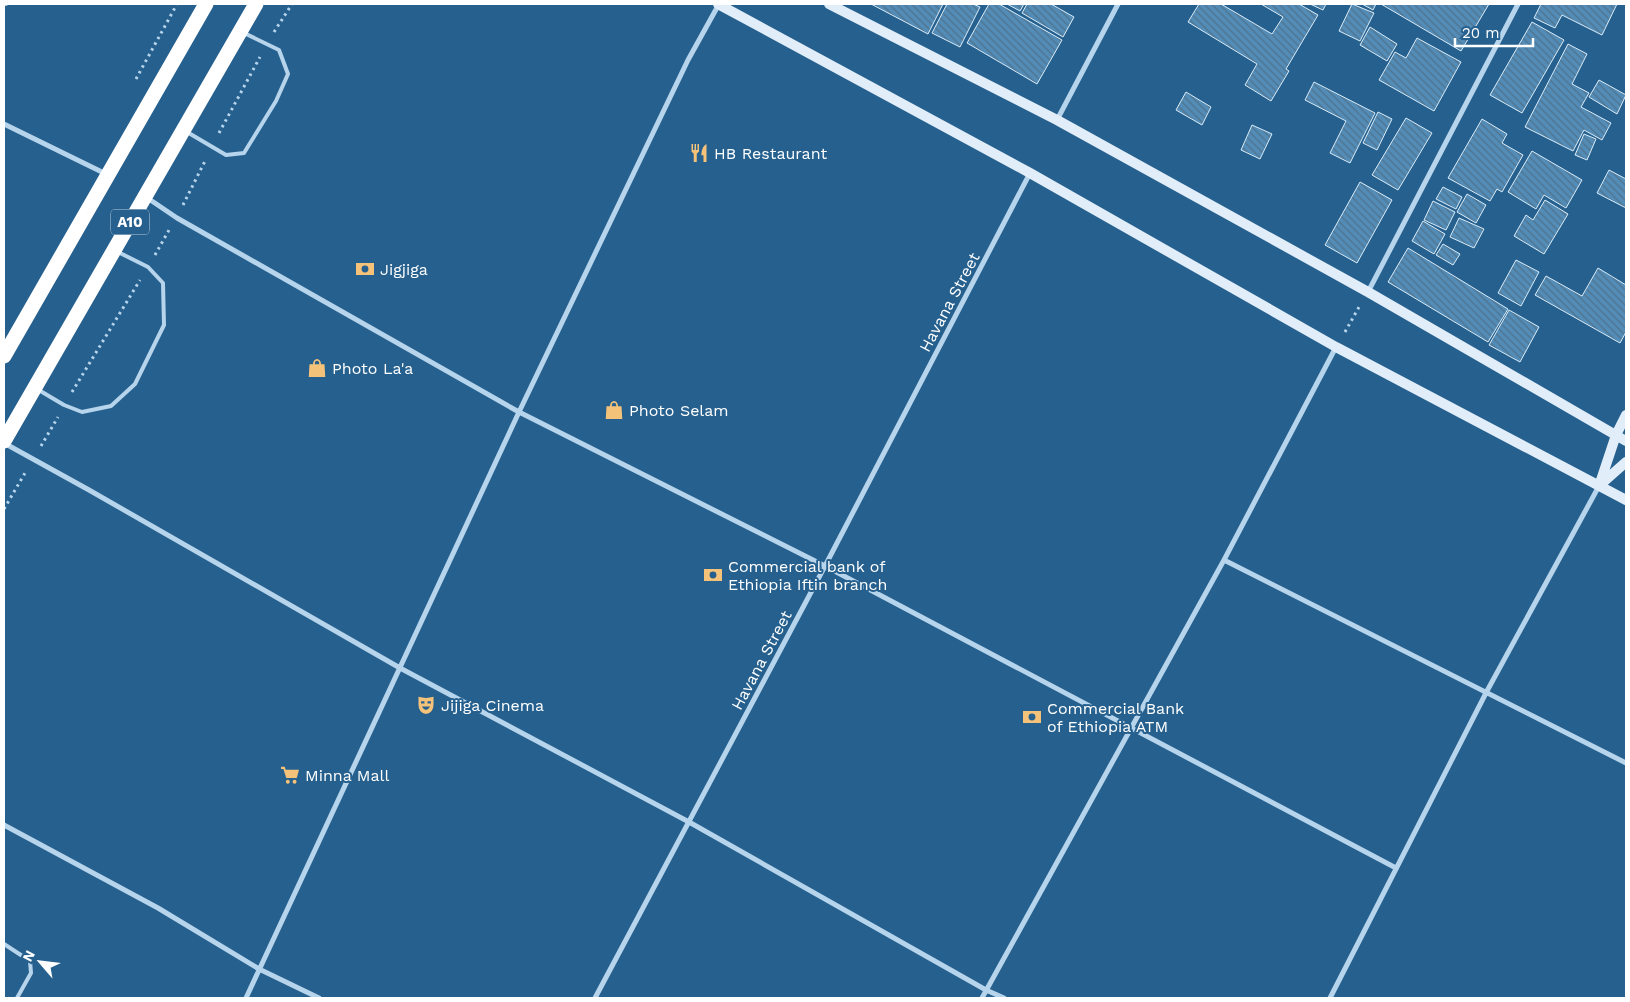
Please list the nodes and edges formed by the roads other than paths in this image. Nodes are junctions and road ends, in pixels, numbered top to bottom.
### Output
1 (206, 4) edge
2 (256, 4) edge
3 (719, 4) edge
4 (828, 4) edge
5 (1118, 4) edge
6 (1518, 4) edge
7 (240, 31) junction
8 (1057, 120) junction
9 (4, 124) edge
10 (183, 130) junction
11 (1030, 173) junction
12 (109, 175) junction
13 (145, 197) junction
14 (114, 250) junction
15 (1368, 292) junction
16 (1336, 347) junction
17 (4, 356) edge
18 (34, 388) junction
19 (519, 412) junction
20 (1626, 415) edge
21 (1616, 436) junction
22 (1626, 441) edge
23 (4, 442) edge
24 (1626, 462) edge
25 (1599, 486) junction
26 (1626, 500) edge
27 (1224, 560) junction
28 (825, 566) junction
29 (400, 668) junction
30 (1487, 691) junction
31 (1131, 728) junction
32 (1626, 763) edge
33 (689, 822) junction
34 (4, 825) edge
35 (1396, 868) junction
36 (4, 944) edge
37 (260, 970) junction
38 (986, 990) junction
39 (17, 998) edge
40 (246, 998) edge
41 (319, 998) edge
42 (595, 998) edge
43 (982, 998) edge
44 (1004, 998) edge
45 (1330, 998) edge

1 - 12 highway, A10
2 - 7 highway, A10
3 - 11 main road
3 - 19 street
4 - 8 main road
5 - 8 street
6 - 15 street
7 - 10 highway, A10
7 - 10 lane
8 - 15 main road
9 - 12 street
10 - 13 highway, A10
11 - 16 main road
11 - 28 street, Havana Street
12 - 17 highway, A10
13 - 14 highway, A10
13 - 19 street
14 - 18 highway, A10
14 - 18 lane
15 - 21 main road
16 - 25 main road
16 - 27 street
18 - 23 highway, A10
19 - 28 street
19 - 29 street
20 - 21 main road
21 - 22 main road
21 - 25 main road
23 - 29 street
24 - 25 main road
25 - 26 main road
25 - 30 street
27 - 30 street
27 - 31 street
28 - 31 street
28 - 33 street, Havana Street
29 - 33 street
29 - 37 street
30 - 32 street
30 - 35 street
31 - 35 street
31 - 38 street
33 - 38 street
33 - 42 street, Havana Street
34 - 37 street
35 - 45 street
36 - 39 lane
37 - 40 street
37 - 41 street
38 - 43 street
38 - 44 street

